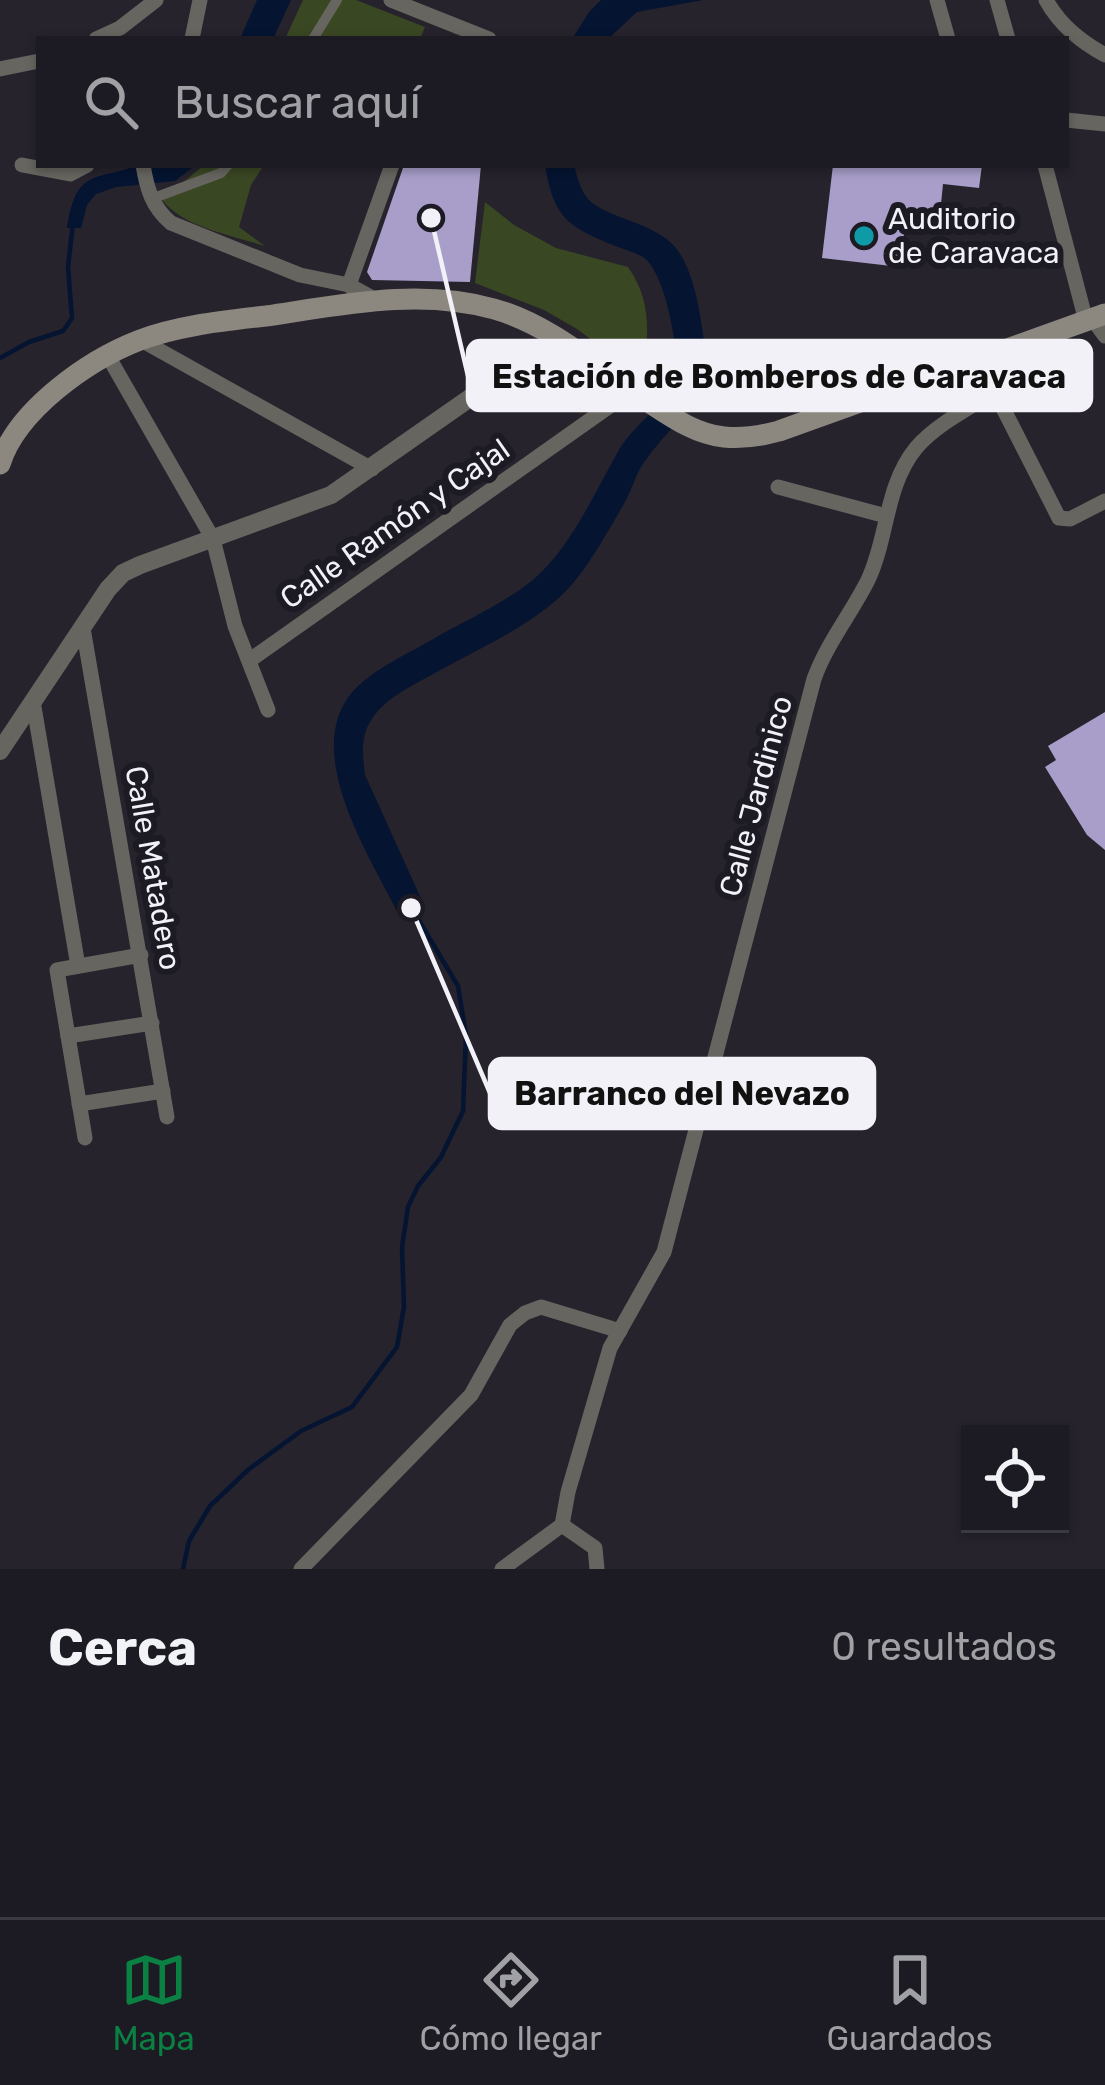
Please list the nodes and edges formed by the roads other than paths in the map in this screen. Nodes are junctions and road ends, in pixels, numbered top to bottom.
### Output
1 (156, 0) edge
2 (200, 0) edge
3 (338, 0) edge
4 (391, 0) edge
5 (937, 0) edge
6 (997, 0) edge
7 (1046, 0) edge
8 (443, 22) junction
9 (103, 36) edge
10 (193, 36) edge
11 (316, 36) edge
12 (438, 36) edge
13 (481, 36) edge
14 (947, 36) edge
15 (1007, 36) edge
16 (1105, 55) edge
17 (36, 62) edge
18 (0, 69) edge
19 (1069, 120) edge
20 (1105, 124) edge
21 (22, 165) dead end
22 (36, 168) edge
23 (38, 168) edge
24 (81, 168) edge
25 (143, 168) edge
26 (225, 168) edge
27 (391, 168) edge
28 (1047, 168) edge
29 (149, 192) junction
30 (299, 274) junction
31 (327, 281) junction
32 (345, 295) junction
33 (313, 305) junction
34 (1097, 322) edge
35 (556, 338) junction
36 (141, 340) junction
37 (1030, 340) junction
38 (109, 356) junction
39 (983, 356) junction
40 (996, 392) junction
41 (636, 394) junction
42 (0, 464) edge
43 (372, 469) junction
44 (778, 487) dead end
45 (1105, 501) edge
46 (886, 516) junction
47 (213, 539) junction
48 (83, 628) junction
49 (250, 660) junction
50 (34, 701) junction
51 (268, 710) dead end
52 (0, 751) edge
53 (141, 955) junction
54 (79, 967) junction
55 (152, 1023) junction
56 (68, 1036) junction
57 (163, 1091) junction
58 (79, 1104) junction
59 (167, 1118) dead end
60 (85, 1138) dead end
61 (620, 1331) junction
62 (562, 1525) junction
63 (301, 1569) edge
64 (502, 1569) edge
65 (597, 1569) edge

1 - 9 street
2 - 10 street
3 - 11 street
4 - 8 street
5 - 14 street
6 - 15 street
7 - 16 street
8 - 12 street
8 - 13 street
17 - 18 street
19 - 20 street
21 - 22 street
23 - 24 street
25 - 29 street
26 - 29 street
27 - 32 street
28 - 34 street
29 - 30 street
30 - 31 street
30 - 33 street
31 - 32 street
31 - 33 street
32 - 33 main road
32 - 35 main road
33 - 36 main road
34 - 37 main road
35 - 41 main road
35 - 43 street
36 - 38 main road
36 - 43 street
37 - 39 main road
37 - 40 street, Calle Jardinico
38 - 42 main road
38 - 47 street
39 - 40 street
39 - 41 main road
40 - 45 street
40 - 46 street, Calle Jardinico
41 - 49 street, Calle Ramón y Cajal
43 - 47 street
44 - 46 street
46 - 61 street, Calle Jardinico
47 - 48 street
47 - 49 street
48 - 50 street
48 - 53 street, Calle Matadero
49 - 51 street
50 - 52 street
50 - 54 street
53 - 54 street
53 - 55 street, Calle Matadero
54 - 56 street
55 - 56 street
55 - 57 street, Calle Matadero
56 - 58 street
57 - 58 street
57 - 59 street, Calle Matadero
58 - 60 street
61 - 62 street, Calle Jardinico
61 - 63 street
62 - 64 street
62 - 65 street

